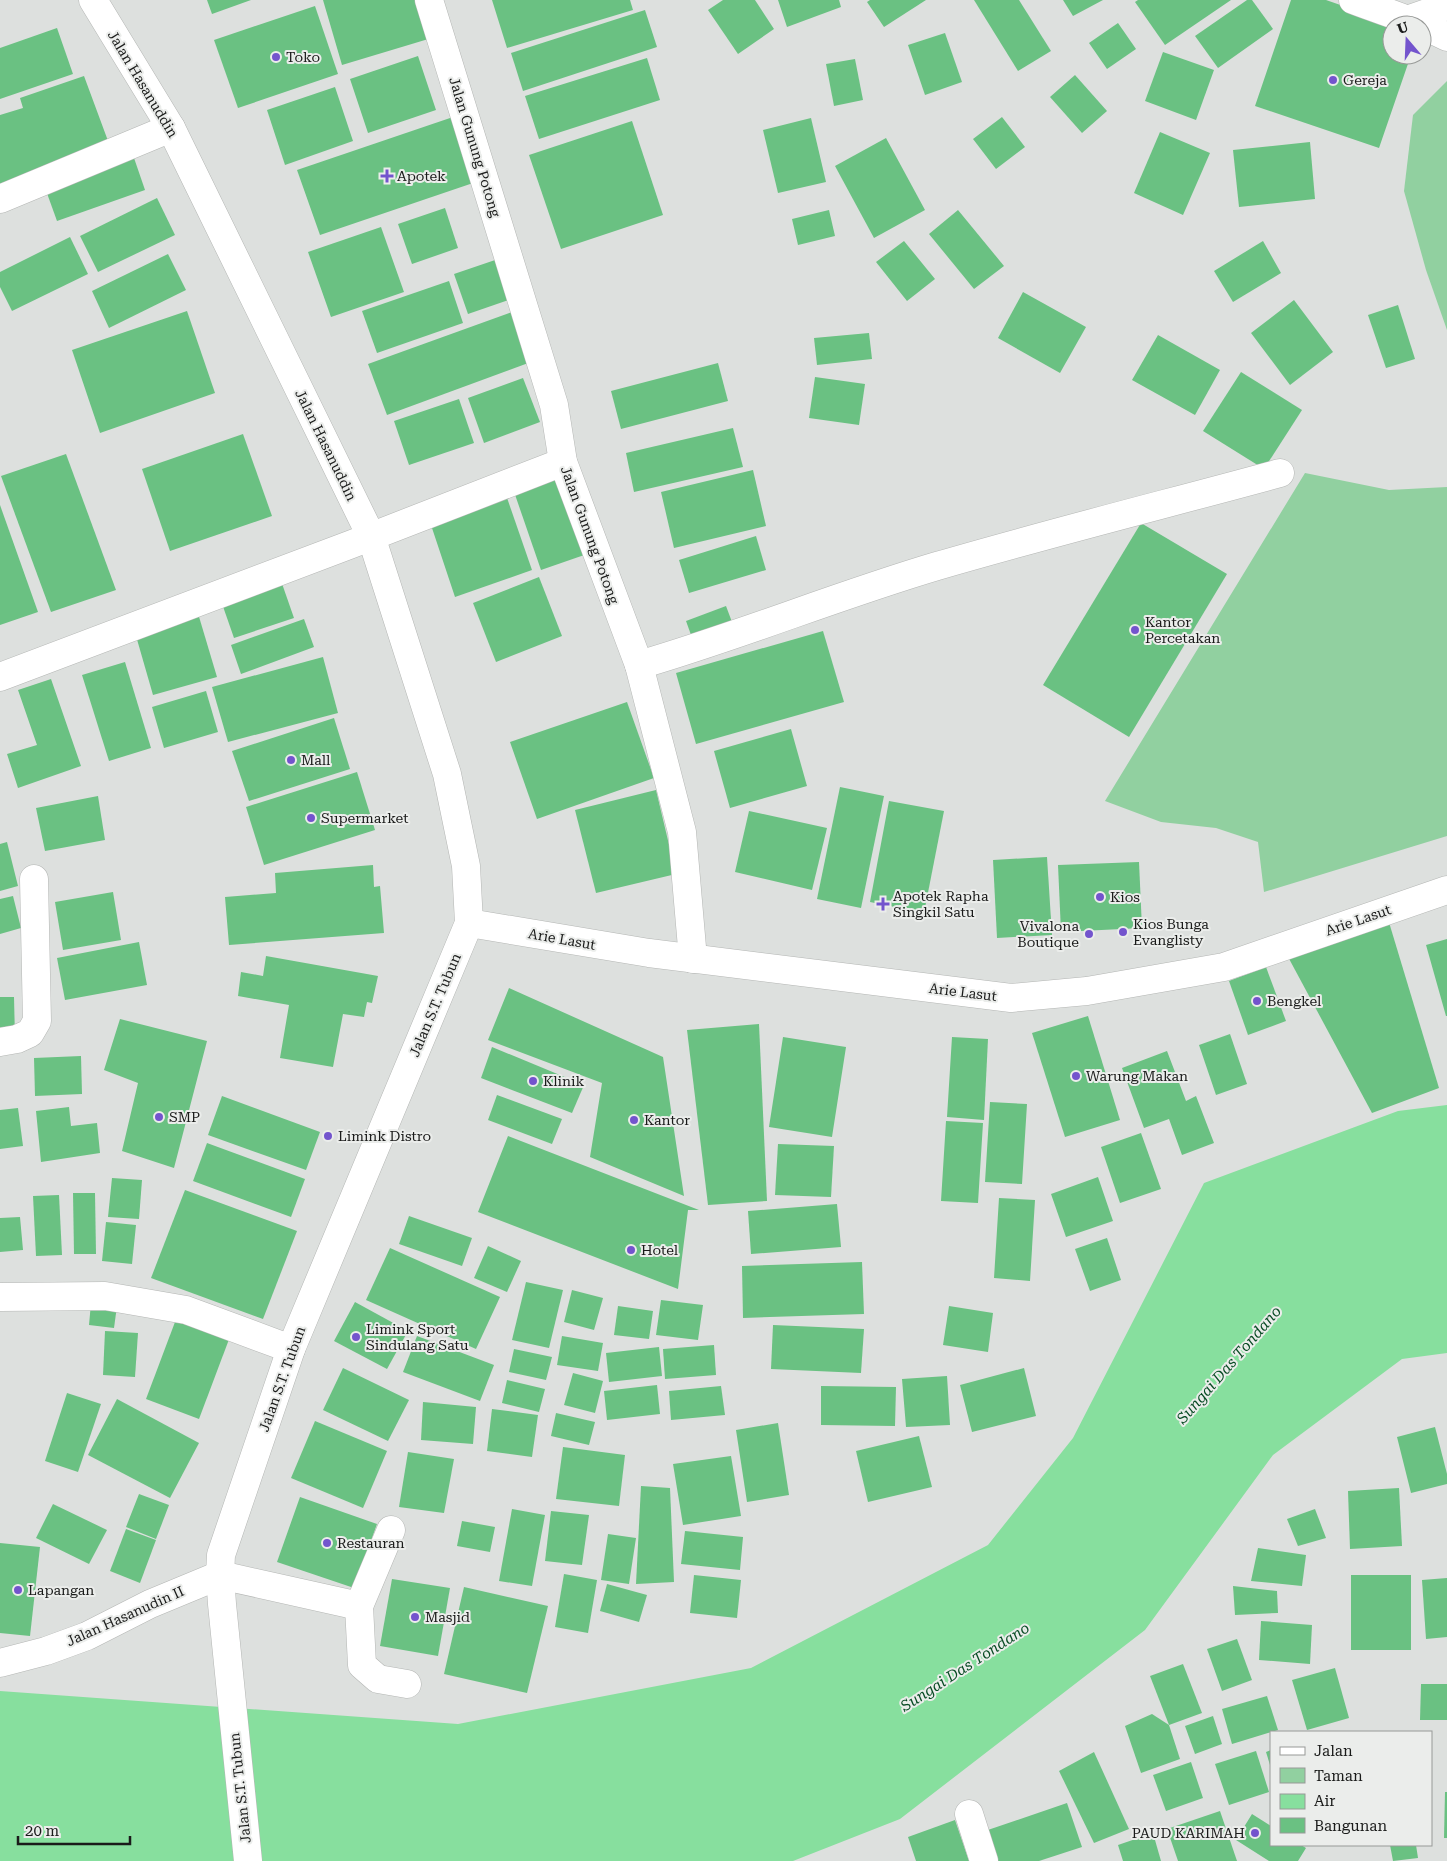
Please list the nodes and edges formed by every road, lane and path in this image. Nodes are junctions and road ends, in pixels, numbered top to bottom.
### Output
1 (93, 0) edge
2 (429, 0) edge
3 (1353, 0) edge
4 (1447, 6) edge
5 (1394, 15) edge
6 (1421, 15) edge
7 (1432, 29) edge
8 (1447, 37) edge
9 (171, 128) junction
10 (0, 198) edge
11 (563, 462) junction
12 (1280, 473) dead end
13 (371, 536) junction
14 (639, 665) junction
15 (0, 677) edge
16 (34, 879) dead end
17 (1447, 890) edge
18 (469, 923) junction
19 (693, 959) junction
20 (0, 1042) edge
21 (0, 1297) edge
22 (292, 1349) junction
23 (391, 1530) dead end
24 (220, 1575) junction
25 (359, 1606) junction
26 (0, 1663) edge
27 (407, 1684) dead end
28 (968, 1814) dead end
29 (248, 1861) edge
30 (984, 1861) edge

1 - 9 main road, Jalan Hasanuddin
2 - 11 main road, Jalan Gunung Potong
3 - 5 main road
4 - 6 main road
7 - 8 main road
9 - 10 main road
9 - 13 main road, Jalan Hasanuddin
11 - 13 main road
11 - 14 main road, Jalan Gunung Potong
12 - 14 main road
13 - 15 main road
13 - 18 main road, Jalan Hasanuddin
14 - 19 main road, Jalan Gunung Potong
16 - 20 main road
17 - 19 main road, Arie Lasut
18 - 19 main road, Arie Lasut
18 - 22 main road, Jalan S.T. Tubun
21 - 22 main road
22 - 24 main road, Jalan S.T. Tubun
23 - 25 main road
24 - 25 main road
24 - 26 main road, Jalan Hasanudin II
24 - 29 main road, Jalan S.T. Tubun
25 - 27 main road
28 - 30 main road

